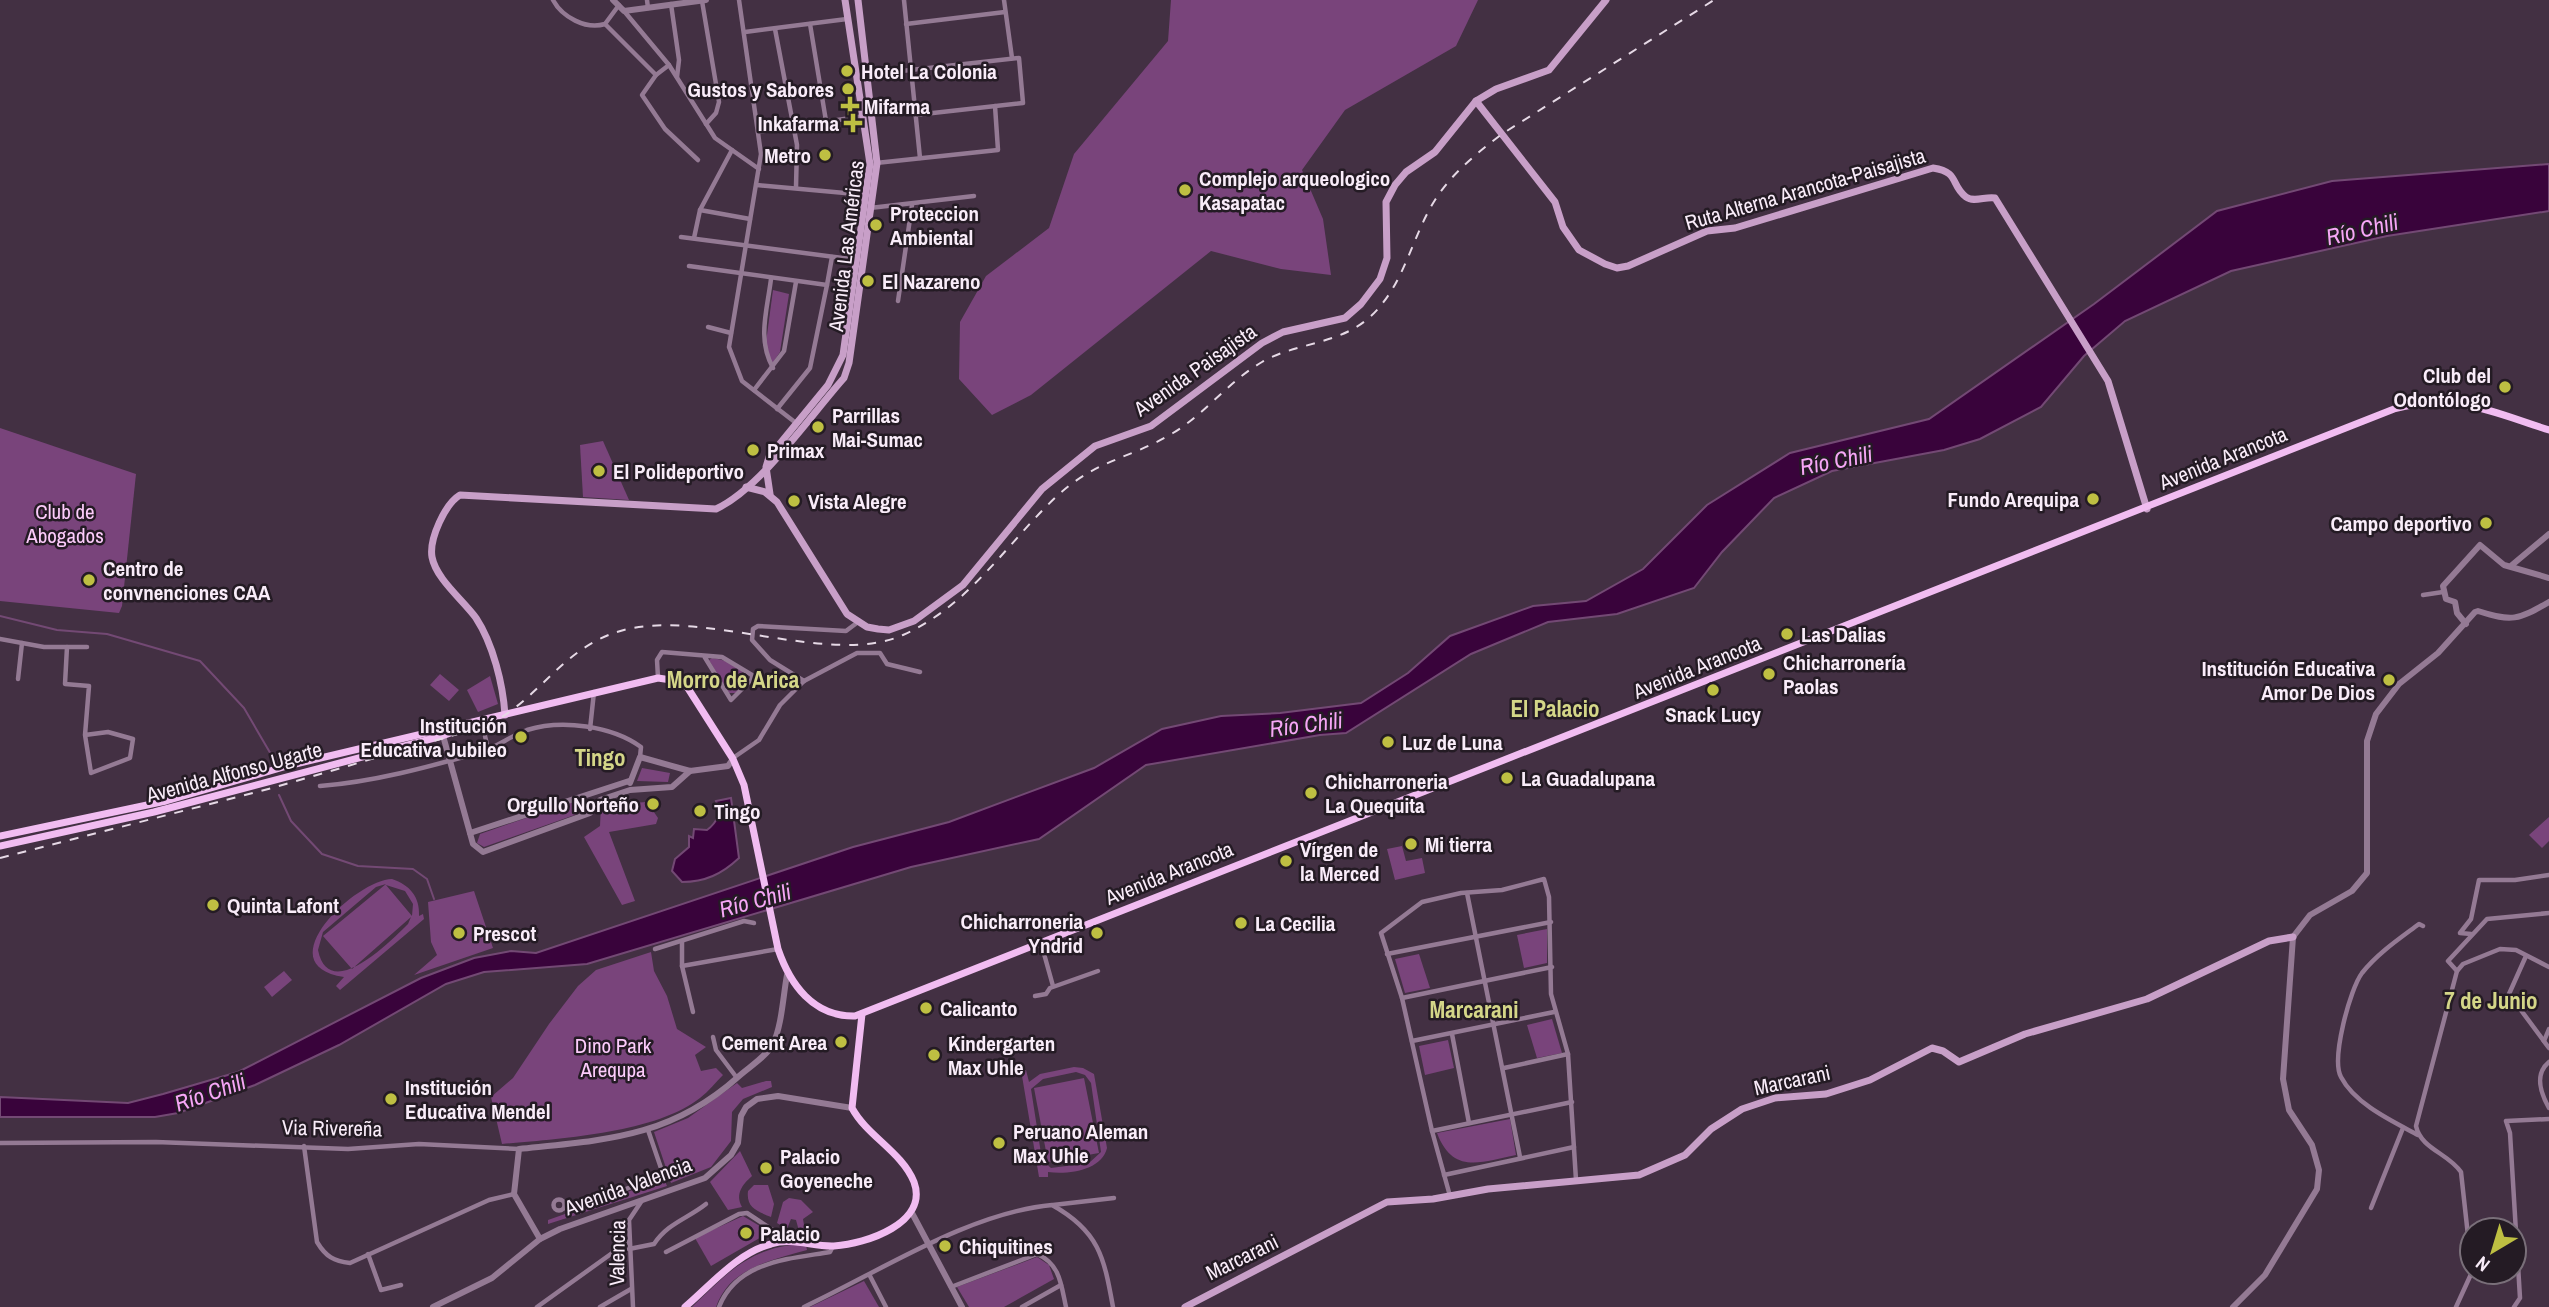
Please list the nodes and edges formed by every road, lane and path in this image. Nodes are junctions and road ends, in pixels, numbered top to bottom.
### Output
1 (553, 0) edge
2 (704, 0) edge
3 (739, 0) edge
4 (845, 0) edge
5 (858, 0) edge
6 (904, 0) edge
7 (1004, 0) edge
8 (1606, 0) edge
9 (647, 4) edge
10 (671, 4) junction
11 (619, 5) edge
12 (1005, 12) junction
13 (848, 19) junction
14 (605, 24) junction
15 (810, 24) junction
16 (906, 24) junction
17 (775, 29) junction
18 (744, 32) junction
19 (1012, 58) junction
20 (669, 65) junction
21 (910, 70) junction
22 (656, 75) junction
23 (857, 76) junction
24 (867, 76) junction
25 (677, 78) junction
26 (1476, 101) junction
27 (995, 106) junction
28 (867, 115) junction
29 (915, 115) junction
30 (826, 121) junction
31 (706, 124) junction
32 (794, 126) junction
33 (758, 132) junction
34 (732, 150) junction
35 (920, 158) junction
36 (698, 160) dead end
37 (874, 163) junction
38 (759, 169) junction
39 (757, 185) junction
40 (796, 187) junction
41 (867, 195) junction
42 (974, 196) dead end
43 (912, 205) junction
44 (868, 208) junction
45 (700, 210) junction
46 (750, 219) junction
47 (681, 237) dead end
48 (694, 238) junction
49 (745, 246) junction
50 (832, 257) junction
51 (860, 260) junction
52 (689, 266) dead end
53 (741, 274) junction
54 (771, 279) junction
55 (796, 282) junction
56 (827, 285) junction
57 (898, 301) dead end
58 (708, 327) dead end
59 (731, 333) junction
60 (773, 368) junction
61 (754, 390) junction
62 (777, 409) junction
63 (796, 423) junction
64 (2549, 430) edge
65 (766, 467) junction
66 (746, 487) junction
67 (770, 494) junction
68 (2147, 509) junction
69 (2549, 534) edge
70 (2512, 565) junction
71 (2549, 578) edge
72 (2443, 592) junction
73 (2423, 595) dead end
74 (2549, 602) edge
75 (858, 622) junction
76 (2466, 624) junction
77 (0, 639) edge
78 (22, 643) junction
79 (67, 647) junction
80 (87, 647) dead end
81 (704, 656) junction
82 (920, 672) dead end
83 (658, 678) junction
84 (18, 679) dead end
85 (804, 681) junction
86 (594, 692) junction
87 (505, 715) junction
88 (590, 729) junction
89 (442, 733) junction
90 (85, 735) junction
91 (485, 736) dead end
92 (488, 750) junction
93 (640, 757) junction
94 (733, 759) junction
95 (450, 761) junction
96 (690, 771) junction
97 (273, 774) junction
98 (629, 781) junction
99 (320, 786) dead end
100 (630, 790) junction
101 (591, 792) junction
102 (597, 804) junction
103 (470, 833) junction
104 (0, 836) edge
105 (0, 846) edge
106 (2549, 875) edge
107 (1467, 893) junction
108 (2549, 913) edge
109 (1551, 922) junction
110 (754, 923) dead end
111 (2423, 926) dead end
112 (1476, 934) junction
113 (2471, 934) junction
114 (2293, 937) junction
115 (682, 942) junction
116 (1041, 943) junction
117 (655, 949) dead end
118 (778, 949) junction
119 (1387, 954) junction
120 (2526, 956) junction
121 (682, 967) junction
122 (1552, 967) junction
123 (2549, 967) edge
124 (1098, 971) dead end
125 (2457, 971) junction
126 (787, 975) junction
127 (1485, 980) junction
128 (1053, 986) junction
129 (1035, 996) dead end
130 (1402, 998) junction
131 (692, 1012) dead end
132 (1554, 1012) junction
133 (862, 1014) junction
134 (1494, 1024) junction
135 (2549, 1029) edge
136 (1452, 1034) junction
137 (713, 1037) dead end
138 (1412, 1041) junction
139 (2543, 1041) junction
140 (2549, 1048) edge
141 (1568, 1055) junction
142 (2549, 1062) edge
143 (1504, 1068) junction
144 (737, 1078) junction
145 (1572, 1102) junction
146 (852, 1108) junction
147 (2549, 1108) edge
148 (1513, 1114) junction
149 (2549, 1119) edge
150 (1469, 1123) junction
151 (2403, 1128) junction
152 (648, 1130) junction
153 (1432, 1131) junction
154 (2418, 1135) junction
155 (0, 1143) edge
156 (304, 1146) junction
157 (1574, 1147) junction
158 (519, 1149) junction
159 (1520, 1157) junction
160 (1444, 1175) junction
161 (1576, 1180) junction
162 (514, 1194) junction
163 (1450, 1195) junction
164 (1114, 1198) dead end
165 (641, 1202) junction
166 (706, 1204) dead end
167 (1052, 1205) junction
168 (564, 1208) dead end
169 (2371, 1208) dead end
170 (912, 1213) junction
171 (540, 1239) junction
172 (629, 1241) junction
173 (790, 1241) junction
174 (929, 1245) junction
175 (833, 1246) junction
176 (629, 1249) junction
177 (666, 1252) dead end
178 (368, 1254) junction
179 (870, 1276) junction
180 (401, 1284) dead end
181 (1061, 1285) junction
182 (951, 1287) junction
183 (631, 1289) junction
184 (433, 1307) edge
185 (537, 1307) edge
186 (600, 1307) edge
187 (633, 1307) edge
188 (685, 1307) edge
189 (719, 1307) edge
190 (804, 1307) edge
191 (886, 1307) edge
192 (962, 1307) edge
193 (1022, 1307) edge
194 (1066, 1307) edge
195 (1113, 1307) edge
196 (1185, 1307) edge
197 (2233, 1307) edge
198 (2456, 1307) edge
199 (2514, 1307) edge

1 - 14 street
2 - 10 street
2 - 31 street
3 - 18 street
4 - 13 main road, Avenida Las Américas
5 - 24 main road, Avenida Las Américas
6 - 16 street
7 - 12 street
8 - 26 main road, Avenida Paisajista
9 - 10 street
9 - 11 street
10 - 25 street
11 - 14 street
11 - 20 street
12 - 16 street
12 - 19 street
13 - 15 street
13 - 23 main road, Avenida Las Américas
14 - 22 street
15 - 17 street
15 - 30 street
16 - 21 street
17 - 18 street
17 - 32 street
18 - 33 street
19 - 21 street
19 - 27 street
20 - 22 street
20 - 25 street
21 - 24 street
21 - 29 street
22 - 36 street
23 - 24 street
23 - 28 main road, Avenida Las Américas
24 - 28 main road, Avenida Las Américas
25 - 31 street
26 - 68 main road, Ruta Alterna Arancota-Paisajista
26 - 75 main road, Avenida Paisajista
27 - 29 street
27 - 35 street
28 - 30 street
28 - 37 main road, Avenida Las Américas
29 - 35 street
30 - 32 street
31 - 34 street
32 - 33 street
32 - 40 street
33 - 38 street
34 - 38 street
34 - 45 street
35 - 37 street
37 - 41 main road, Avenida Las Américas
37 - 44 main road, Avenida Las Américas
38 - 39 street
39 - 40 street
39 - 46 street
40 - 41 street
41 - 44 main road, Avenida Las Américas
42 - 43 street
43 - 44 street
43 - 57 street
44 - 51 main road, Avenida Las Américas
45 - 46 street
45 - 48 street
46 - 49 street
47 - 48 street
48 - 49 street
49 - 50 street
49 - 53 street
50 - 51 street
50 - 56 street
51 - 63 main road, Avenida Las Américas
51 - 65 main road, Avenida Las Américas
52 - 53 street
53 - 54 street
53 - 59 street
54 - 55 street
54 - 60 street
55 - 56 street
55 - 60 street
56 - 62 street
58 - 59 street
59 - 61 street
60 - 61 street
61 - 62 street
62 - 63 street
63 - 65 main road, Avenida Las Américas
64 - 68 main road, Avenida Arancota
65 - 66 main road, Avenida Las Américas
65 - 67 main road
66 - 67 main road
66 - 87 main road, Avenida Las Américas
67 - 75 main road
68 - 116 main road, Avenida Arancota
69 - 70 street
70 - 71 street
70 - 72 street
72 - 73 street
72 - 76 street
74 - 76 street
75 - 85 street
76 - 114 street
77 - 78 street
78 - 79 street
78 - 84 street
79 - 80 street
79 - 90 street
81 - 81 street
81 - 83 street
82 - 85 street
83 - 86 main road, Avenida Alfonso Ugarte
83 - 94 main road
85 - 94 street
86 - 87 main road, Avenida Alfonso Ugarte
86 - 88 street
87 - 89 main road, Avenida Alfonso Ugarte
88 - 92 street
88 - 93 street
89 - 95 street
89 - 97 main road, Avenida Alfonso Ugarte
90 - 90 street
91 - 92 street
92 - 95 street
93 - 96 street
93 - 98 street
94 - 96 street
94 - 118 main road
95 - 99 street
95 - 103 street
96 - 100 street
97 - 104 main road, Avenida Alfonso Ugarte
97 - 105 main road, Avenida Alfonso Ugarte
98 - 100 street
98 - 101 street
100 - 102 street
101 - 102 street
101 - 103 street
102 - 103 street
106 - 113 street
107 - 109 street
107 - 112 street
107 - 119 street
108 - 113 street
109 - 112 street
109 - 122 street
110 - 115 street
111 - 151 street
112 - 119 street
112 - 127 street
113 - 125 street
114 - 161 main road, Marcarani
114 - 197 street
115 - 117 street
115 - 121 street
116 - 128 street
116 - 133 main road, Avenida Arancota
118 - 121 street
118 - 126 main road
119 - 130 street
120 - 123 street
120 - 125 street
120 - 139 street
121 - 131 street
122 - 127 street
122 - 132 street
124 - 128 street
125 - 154 street
126 - 133 main road
126 - 144 street, Via Rivereña
127 - 130 street
127 - 134 street
128 - 129 street
130 - 138 street
132 - 134 street
132 - 141 street
133 - 146 main road
134 - 136 street
134 - 143 street
135 - 139 street
136 - 138 street
136 - 150 street
137 - 144 street
138 - 153 street
139 - 140 street
141 - 143 street
141 - 145 street
142 - 147 street
143 - 148 street
144 - 152 street, Via Rivereña
145 - 148 street
145 - 157 street
146 - 165 street, Avenida Valencia
146 - 170 main road
148 - 150 street
148 - 159 street
149 - 199 street
150 - 153 street
151 - 154 street
151 - 169 street
152 - 158 street, Via Rivereña
152 - 168 street
153 - 160 street
154 - 198 street
155 - 156 street, Via Rivereña
156 - 158 street, Via Rivereña
156 - 178 street
157 - 159 street
157 - 161 street
158 - 162 street
159 - 160 street
160 - 163 street
161 - 163 main road, Marcarani
162 - 171 street
162 - 178 street
163 - 196 main road, Marcarani
164 - 167 street
165 - 171 street, Avenida Valencia
165 - 172 street, Valencia
166 - 176 street
167 - 174 street
167 - 195 street
170 - 174 street
170 - 175 main road
171 - 184 street, Avenida Valencia
172 - 176 street, Valencia
172 - 185 street
173 - 175 main road
173 - 177 street
173 - 188 main road
174 - 179 street
174 - 182 street
175 - 189 street
176 - 183 street, Valencia
178 - 180 street
179 - 190 street
179 - 191 street
181 - 182 street
181 - 193 street
181 - 194 street
182 - 192 street
183 - 186 street
183 - 187 street, Valencia

